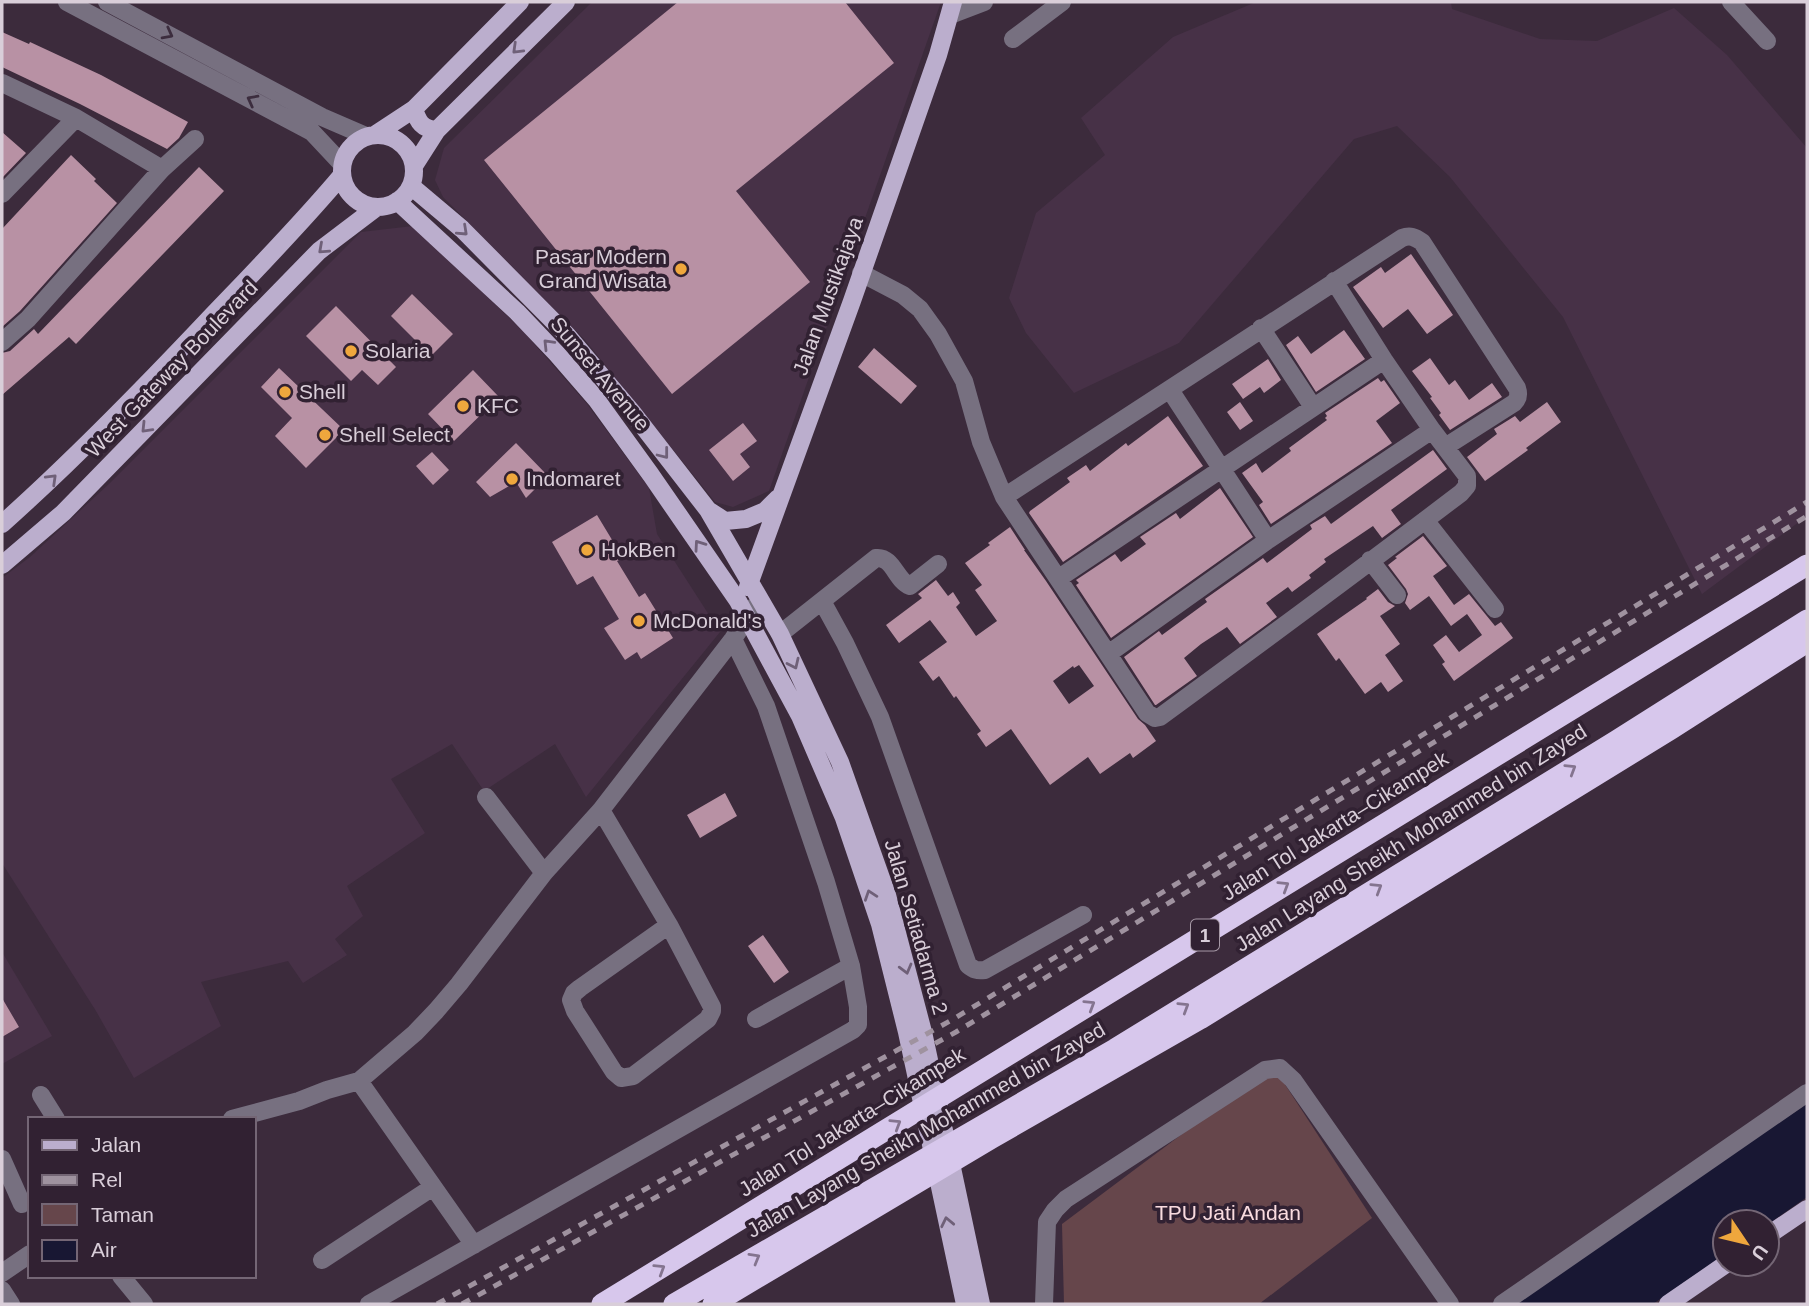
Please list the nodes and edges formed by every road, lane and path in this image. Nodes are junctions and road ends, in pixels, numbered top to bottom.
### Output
1 (67, 2) edge
2 (107, 2) edge
3 (520, 2) edge
4 (566, 2) edge
5 (984, 2) edge
6 (1062, 2) edge
7 (1731, 2) edge
8 (951, 8) edge
9 (1013, 39) dead end
10 (1767, 41) dead end
11 (2, 83) edge
12 (414, 109) junction
13 (76, 118) junction
14 (437, 130) junction
15 (371, 135) junction
16 (195, 139) dead end
17 (414, 166) junction
18 (162, 169) junction
19 (342, 169) junction
20 (411, 186) junction
21 (2, 194) edge
22 (397, 201) junction
23 (377, 207) junction
24 (861, 273) junction
25 (1334, 281) junction
26 (1261, 328) junction
27 (2, 342) edge
28 (1384, 360) junction
29 (154, 377) junction
30 (1170, 390) junction
31 (176, 398) junction
32 (1313, 407) junction
33 (1432, 430) junction
34 (1446, 447) junction
35 (1222, 469) junction
36 (780, 496) junction
37 (1004, 497) junction
38 (708, 510) junction
39 (1425, 520) junction
40 (2, 524) edge
41 (1268, 540) junction
42 (1807, 551) edge
43 (1370, 561) junction
44 (2, 565) edge
45 (939, 565) dead end
46 (1807, 565) edge
47 (1059, 578) junction
48 (751, 582) junction
49 (1397, 595) dead end
50 (760, 598) junction
51 (738, 601) junction
52 (822, 601) junction
53 (1495, 609) dead end
54 (748, 617) junction
55 (1807, 620) edge
56 (779, 634) junction
57 (733, 639) junction
58 (1807, 642) edge
59 (1807, 652) edge
60 (1108, 654) junction
61 (1661, 655) junction
62 (486, 797) dead end
63 (601, 810) junction
64 (544, 873) junction
65 (1083, 915) dead end
66 (669, 925) junction
67 (851, 966) junction
68 (757, 1019) dead end
69 (915, 1032) junction
70 (359, 1081) junction
71 (1807, 1093) edge
72 (41, 1095) dead end
73 (55, 1117) edge
74 (239, 1117) edge
75 (2, 1159) edge
76 (433, 1187) junction
77 (22, 1204) dead end
78 (1807, 1209) edge
79 (1781, 1227) edge
80 (474, 1245) junction
81 (28, 1255) edge
82 (322, 1259) dead end
83 (2, 1273) edge
84 (1711, 1274) edge
85 (123, 1278) edge
86 (2, 1290) edge
87 (968, 1293) edge
88 (10, 1304) edge
89 (144, 1304) edge
90 (369, 1304) edge
91 (602, 1304) edge
92 (674, 1304) edge
93 (713, 1304) edge
94 (737, 1304) edge
95 (981, 1304) edge
96 (1044, 1304) edge
97 (1450, 1304) edge
98 (1502, 1304) edge
99 (1668, 1304) edge

19 -> 1 street
2 -> 15 street
3 - 12 main road
4 -> 14 main road
5 - 8 street
6 - 9 street
7 - 10 street
8 - 24 main road, Jalan Mustikajaya
11 - 13 street
12 - 14 main road
12 - 15 main road
13 - 18 street
13 - 21 street
14 - 17 main road
15 - 17 main road
15 - 19 main road
16 - 18 street
17 - 20 main road
18 - 27 street
19 - 23 main road
19 - 29 main road, West Gateway Boulevard
20 - 22 main road
20 -> 38 main road, Sunset Avenue
22 - 23 main road
51 -> 22 main road, Sunset Avenue
23 -> 31 main road, West Gateway Boulevard
24 - 36 main road, Jalan Mustikajaya
24 - 37 street
25 - 26 street
25 - 28 street
25 - 34 street
26 - 30 street
26 - 32 street
28 - 32 street
28 - 33 street
29 - 31 main road
40 -> 29 main road, West Gateway Boulevard
30 - 35 street
30 - 37 street
31 -> 44 main road, West Gateway Boulevard
32 - 35 street
33 - 34 street
33 - 41 street
34 - 39 street
35 - 41 street
35 - 47 street
36 - 38 main road
36 - 48 main road, Jalan Mustikajaya
37 - 47 street
38 - 48 main road, Sunset Avenue
39 - 43 street
39 - 53 street
41 - 60 street
42 - 61 highway
43 - 49 street
43 - 60 street
45 - 52 street
46 - 61 highway, Jalan Tol Jakarta–Cikampek / 1
47 - 60 street
48 - 50 main road, Jalan Setiadarma 2
48 - 51 main road, Jalan Mustikajaya
50 - 54 street
50 - 56 main road, Jalan Setiadarma 2
51 - 54 main road, Jalan Setiadarma 2
52 - 56 street
52 - 65 street
54 - 57 street
69 -> 54 main road, Jalan Setiadarma 2
92 -> 55 highway, Jalan Layang Sheikh Mohammed bin Zayed / 1
56 -> 69 main road, Jalan Setiadarma 2
57 - 63 street
57 - 67 street
58 - 93 highway, Jalan Layang Sheikh Mohammed bin Zayed
59 - 94 highway
91 -> 61 highway, Jalan Tol Jakarta–Cikampek / 1
62 - 64 street
63 - 64 street
63 - 66 street
64 - 70 street
66 - 66 street
67 - 68 street
67 - 80 street
69 - 87 main road, Jalan Setiadarma 2
70 - 74 street
70 - 76 street
71 - 98 street
72 - 73 street
75 - 77 street
76 - 80 street
76 - 82 street
78 - 79 main road
80 - 90 street
81 - 83 street
84 - 99 main road
85 - 89 street
86 - 88 street
87 - 95 main road, Jalan Setiadarma 2
96 - 97 street

